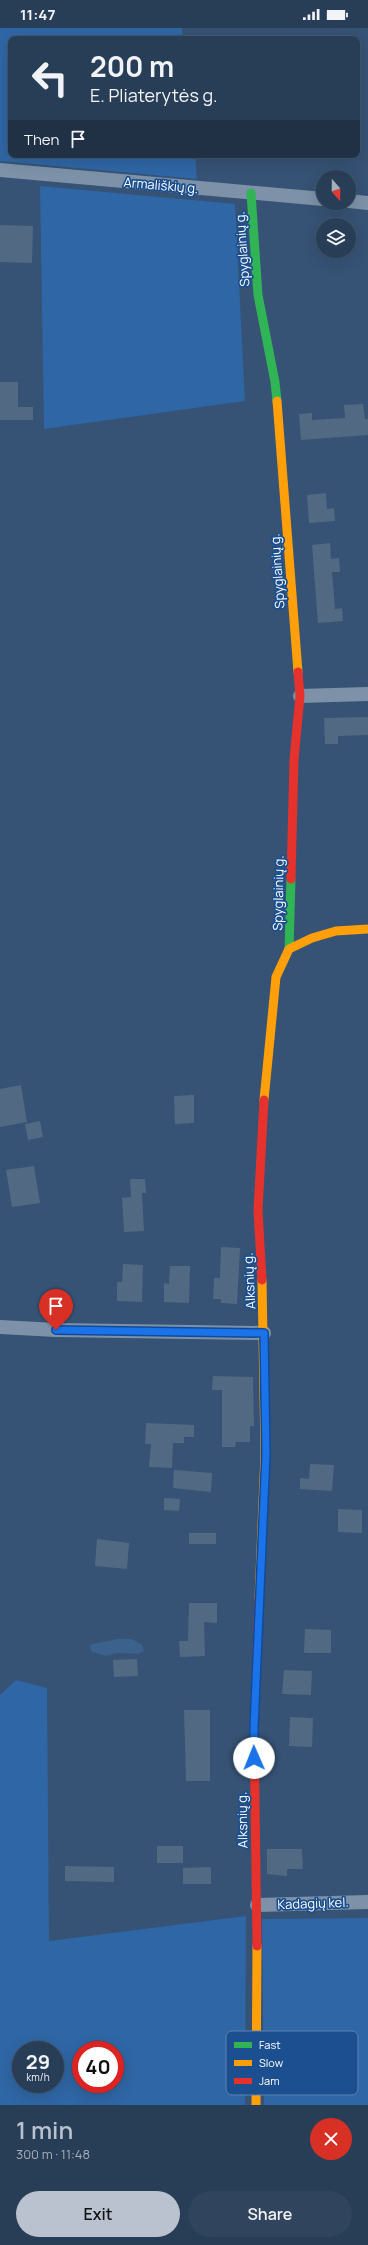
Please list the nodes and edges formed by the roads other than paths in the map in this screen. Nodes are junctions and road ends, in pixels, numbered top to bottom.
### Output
1 (0, 170) edge
2 (251, 193) junction
3 (316, 198) edge
4 (356, 202) edge
5 (368, 203) edge
6 (368, 694) edge
7 (300, 696) junction
8 (368, 930) edge
9 (289, 949) junction
10 (0, 1327) edge
11 (264, 1333) junction
12 (368, 1902) edge
13 (257, 1905) junction
14 (256, 2031) edge
15 (256, 2095) edge
16 (256, 2105) edge

1 - 2 street, Armališkių g.
2 - 3 street, Armališkių g.
2 - 7 street, Spyglainių g.
4 - 5 street
6 - 7 street
7 - 9 street, Spyglainių g.
8 - 9 street
9 - 11 street, Alksnių g.
10 - 11 street
11 - 13 street, Alksnių g.
12 - 13 street, Kadagių kel.
13 - 14 street, Alksnių g.
15 - 16 street, Alksnių g.

